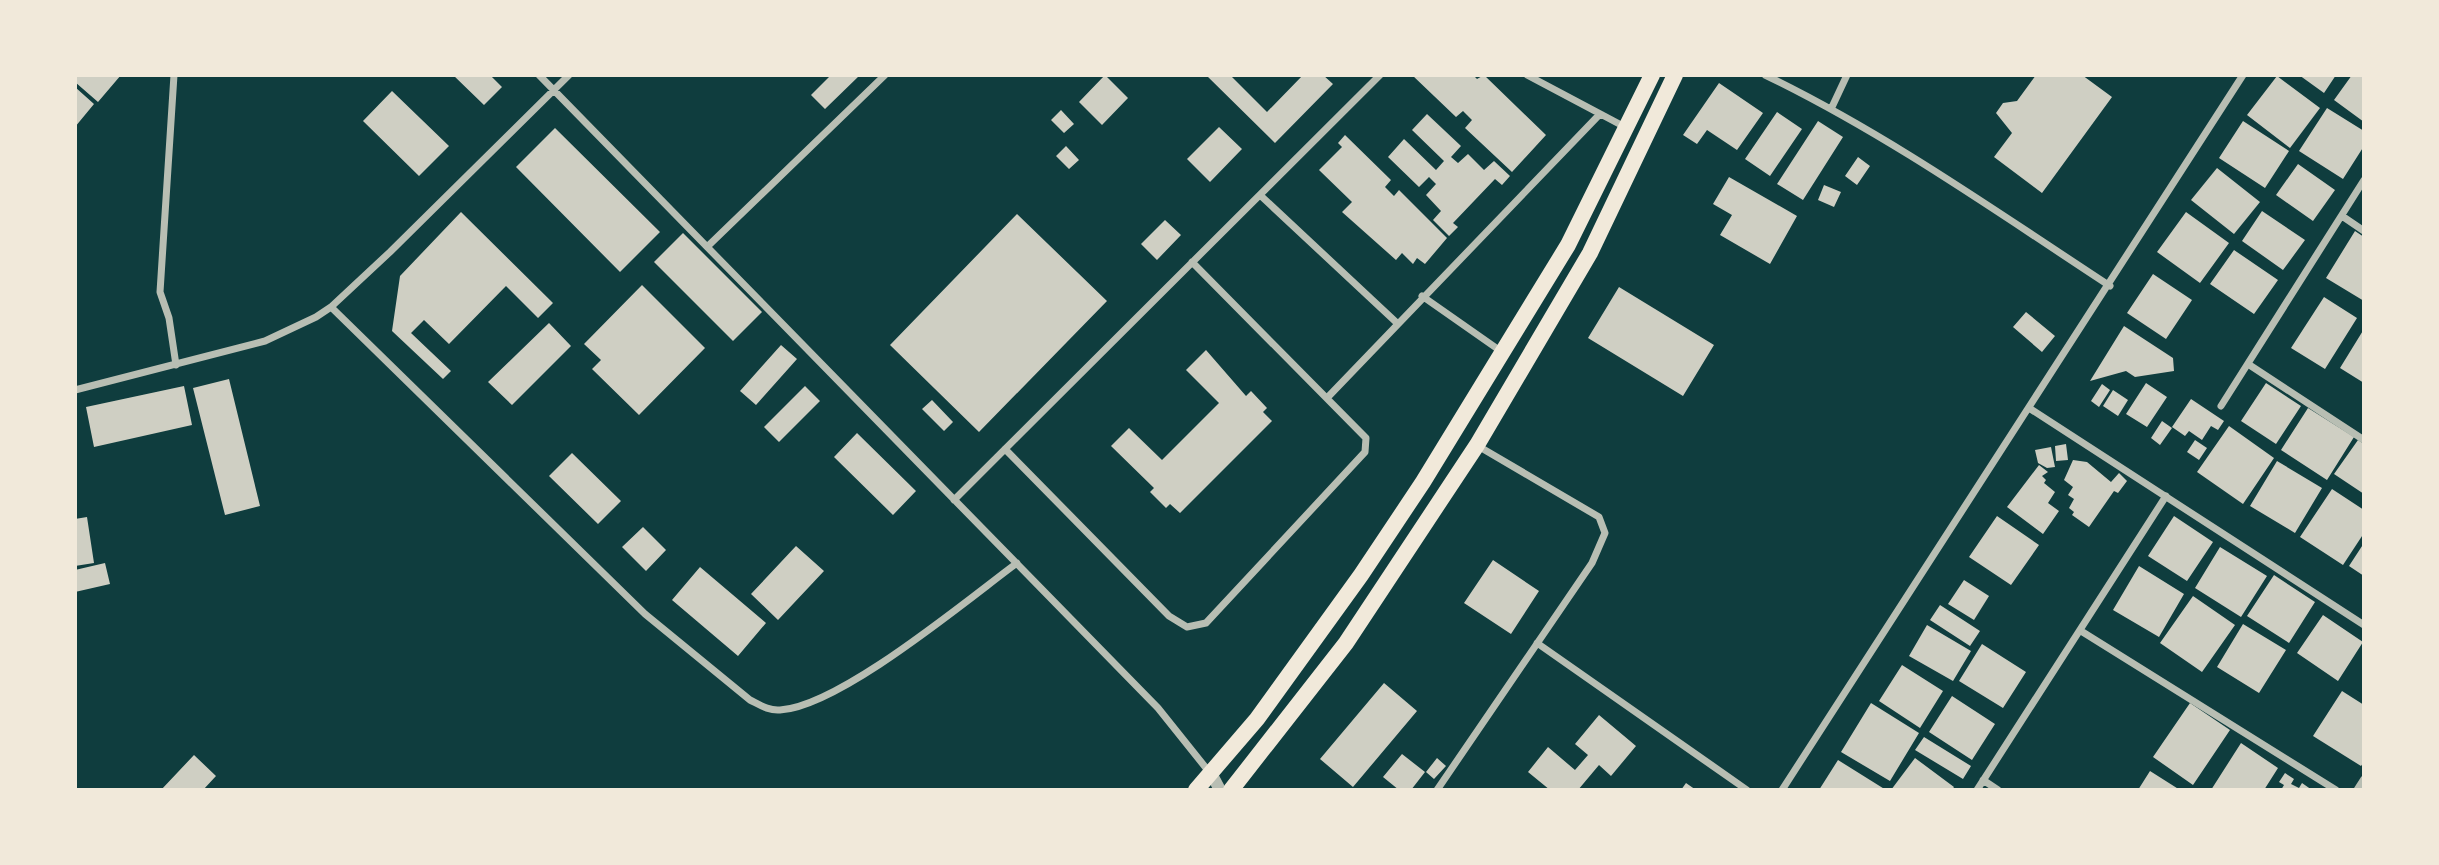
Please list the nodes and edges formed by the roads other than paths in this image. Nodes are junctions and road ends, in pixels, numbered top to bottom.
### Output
1 (174, 75) edge
2 (539, 75) edge
3 (569, 75) edge
4 (885, 75) edge
5 (1380, 75) edge
6 (1527, 75) edge
7 (1652, 75) edge
8 (1675, 75) edge
9 (1765, 75) edge
10 (1847, 75) edge
11 (2243, 75) edge
12 (554, 90) junction
13 (1832, 107) junction
14 (1599, 116) junction
15 (1626, 127) junction
16 (2364, 180) edge
17 (1259, 195) junction
18 (2342, 216) junction
19 (2364, 231) edge
20 (708, 246) junction
21 (1192, 262) junction
22 (2110, 286) junction
23 (1422, 296) junction
24 (331, 307) junction
25 (1397, 323) junction
26 (1503, 353) junction
27 (176, 365) junction
28 (2248, 365) junction
29 (75, 390) edge
30 (1327, 398) junction
31 (2221, 406) dead end
32 (2029, 408) junction
33 (2364, 440) edge
34 (1477, 446) junction
35 (1005, 449) junction
36 (2165, 496) junction
37 (954, 500) junction
38 (1017, 563) junction
39 (2364, 625) edge
40 (2081, 631) junction
41 (1537, 643) junction
42 (1211, 773) junction
43 (2364, 779) edge
44 (1983, 780) junction
45 (1196, 790) edge
46 (1220, 790) edge
47 (1231, 790) edge
48 (1437, 790) edge
49 (1746, 790) edge
50 (1782, 790) edge
51 (1977, 790) edge
52 (1998, 790) edge
53 (2336, 790) edge
54 (2357, 790) edge

1 - 27 street
2 - 12 street
3 - 12 street
4 - 20 street
5 - 17 street
6 - 14 street
7 - 15 highway
8 - 34 highway
9 - 13 street
10 - 13 street
11 - 22 street
12 - 20 street
12 - 24 street
13 - 22 street
14 - 15 street
14 - 23 street
15 - 26 highway
16 - 18 street
17 - 21 street
17 - 25 street
18 - 19 street
18 - 28 street
20 - 37 street
21 - 30 street
21 - 35 street
22 - 32 street
23 - 25 street
23 - 26 street
24 - 27 street
24 - 38 street
25 - 30 street
26 - 42 highway
27 - 29 street
28 - 31 street
28 - 33 street
30 - 35 street
32 - 36 street
32 - 50 street
34 - 41 street
34 - 47 highway
35 - 37 street
36 - 39 street
36 - 40 street
37 - 38 street
38 - 42 street
40 - 44 street
40 - 53 street
41 - 48 street
41 - 49 street
42 - 45 highway
42 - 46 street
43 - 54 street
44 - 51 street
44 - 52 street

